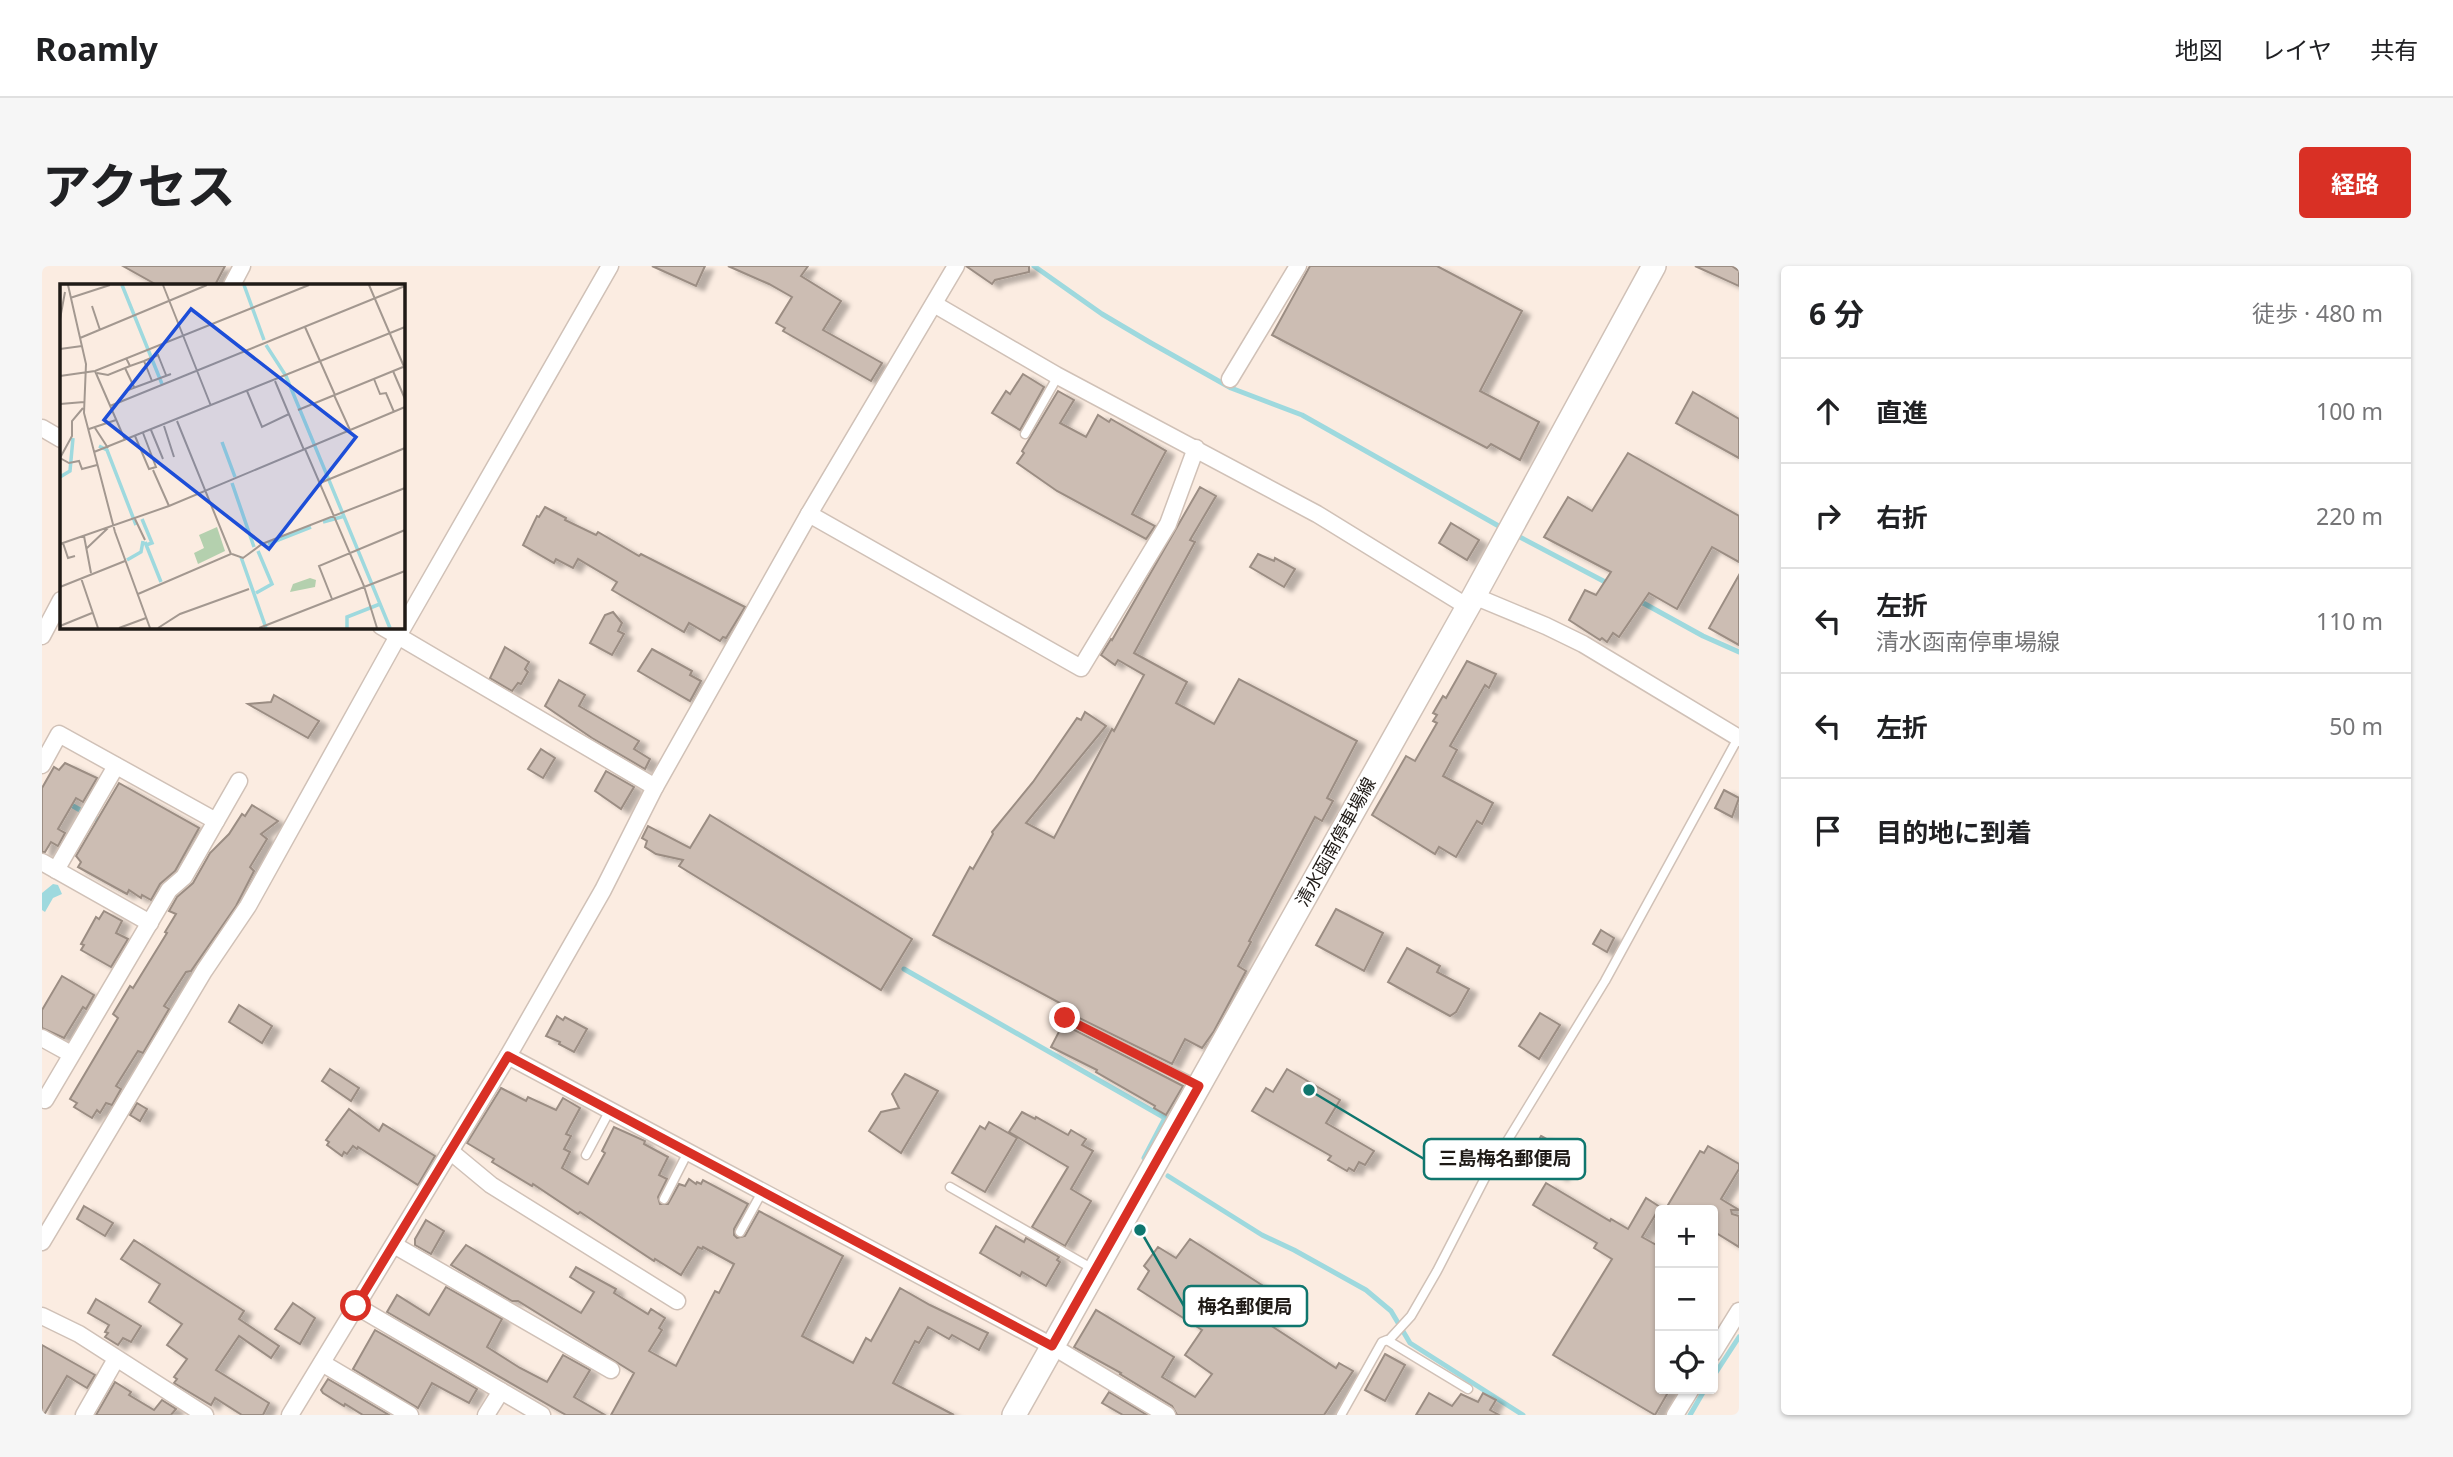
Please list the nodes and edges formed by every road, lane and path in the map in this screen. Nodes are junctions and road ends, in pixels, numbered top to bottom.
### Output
1 (242, 266) edge
2 (610, 266) edge
3 (956, 266) edge
4 (1298, 266) edge
5 (1654, 266) edge
6 (233, 284) edge
7 (934, 304) junction
8 (1058, 376) junction
9 (1230, 379) dead end
10 (42, 428) edge
11 (1025, 434) dead end
12 (60, 438) edge
13 (1196, 448) junction
14 (809, 514) junction
15 (60, 602) edge
16 (1471, 602) junction
17 (404, 626) edge
18 (384, 628) edge
19 (403, 628) edge
20 (42, 636) edge
21 (398, 636) junction
22 (1738, 738) edge
23 (42, 765) edge
24 (116, 766) junction
25 (239, 780) dead end
26 (655, 787) junction
27 (216, 821) junction
28 (49, 866) edge
29 (150, 923) junction
30 (1065, 1018) dead end
31 (42, 1038) edge
32 (71, 1054) junction
33 (508, 1056) junction
34 (1199, 1086) junction
35 (45, 1100) dead end
36 (610, 1110) junction
37 (450, 1151) junction
38 (688, 1152) junction
39 (586, 1155) dead end
40 (950, 1187) dead end
41 (762, 1192) junction
42 (664, 1199) dead end
43 (740, 1232) dead end
44 (42, 1241) edge
45 (394, 1245) junction
46 (1095, 1270) junction
47 (677, 1301) dead end
48 (356, 1306) junction
49 (1739, 1311) edge
50 (42, 1316) edge
51 (1389, 1340) junction
52 (1718, 1345) edge
53 (1052, 1346) junction
54 (116, 1359) junction
55 (322, 1363) junction
56 (611, 1370) dead end
57 (1468, 1389) dead end
58 (501, 1391) junction
59 (1688, 1394) edge
60 (84, 1415) edge
61 (205, 1415) edge
62 (290, 1415) edge
63 (410, 1415) edge
64 (486, 1415) edge
65 (542, 1415) edge
66 (1014, 1415) edge
67 (1167, 1415) edge
68 (1341, 1415) edge
69 (1675, 1415) edge

1 - 6 street
2 - 17 street
3 - 7 street
4 - 9 street
5 - 16 main road, 清水函南停車場線
7 - 8 street
7 - 14 street
8 - 11 lane
8 - 13 street
10 - 12 street
13 - 14 street
13 - 16 street
14 - 26 street
15 - 20 street
16 - 22 street
16 - 34 main road, 清水函南停車場線
18 - 21 street
19 - 21 street
21 - 26 street
21 - 44 street
22 - 51 lane
23 - 24 street
24 - 27 street
24 - 28 street
25 - 27 street
26 - 33 street
27 - 29 street
28 - 29 street
29 - 32 street
30 - 34 lane
31 - 32 street
32 - 35 street
33 - 36 street
33 - 37 street
34 - 46 main road, 清水函南停車場線
36 - 38 street
36 - 39 lane
37 - 45 street
37 - 47 street
38 - 41 street
38 - 42 lane
40 - 46 lane
41 - 43 lane
41 - 53 street
45 - 48 street
45 - 56 street
46 - 53 main road, 清水函南停車場線
48 - 55 street
48 - 58 street
49 - 52 street
50 - 54 street
51 - 57 lane
51 - 68 lane
53 - 66 main road, 清水函南停車場線
53 - 67 street
54 - 60 street
54 - 61 street
55 - 62 street
55 - 63 street
58 - 64 street
58 - 65 street
59 - 69 street

